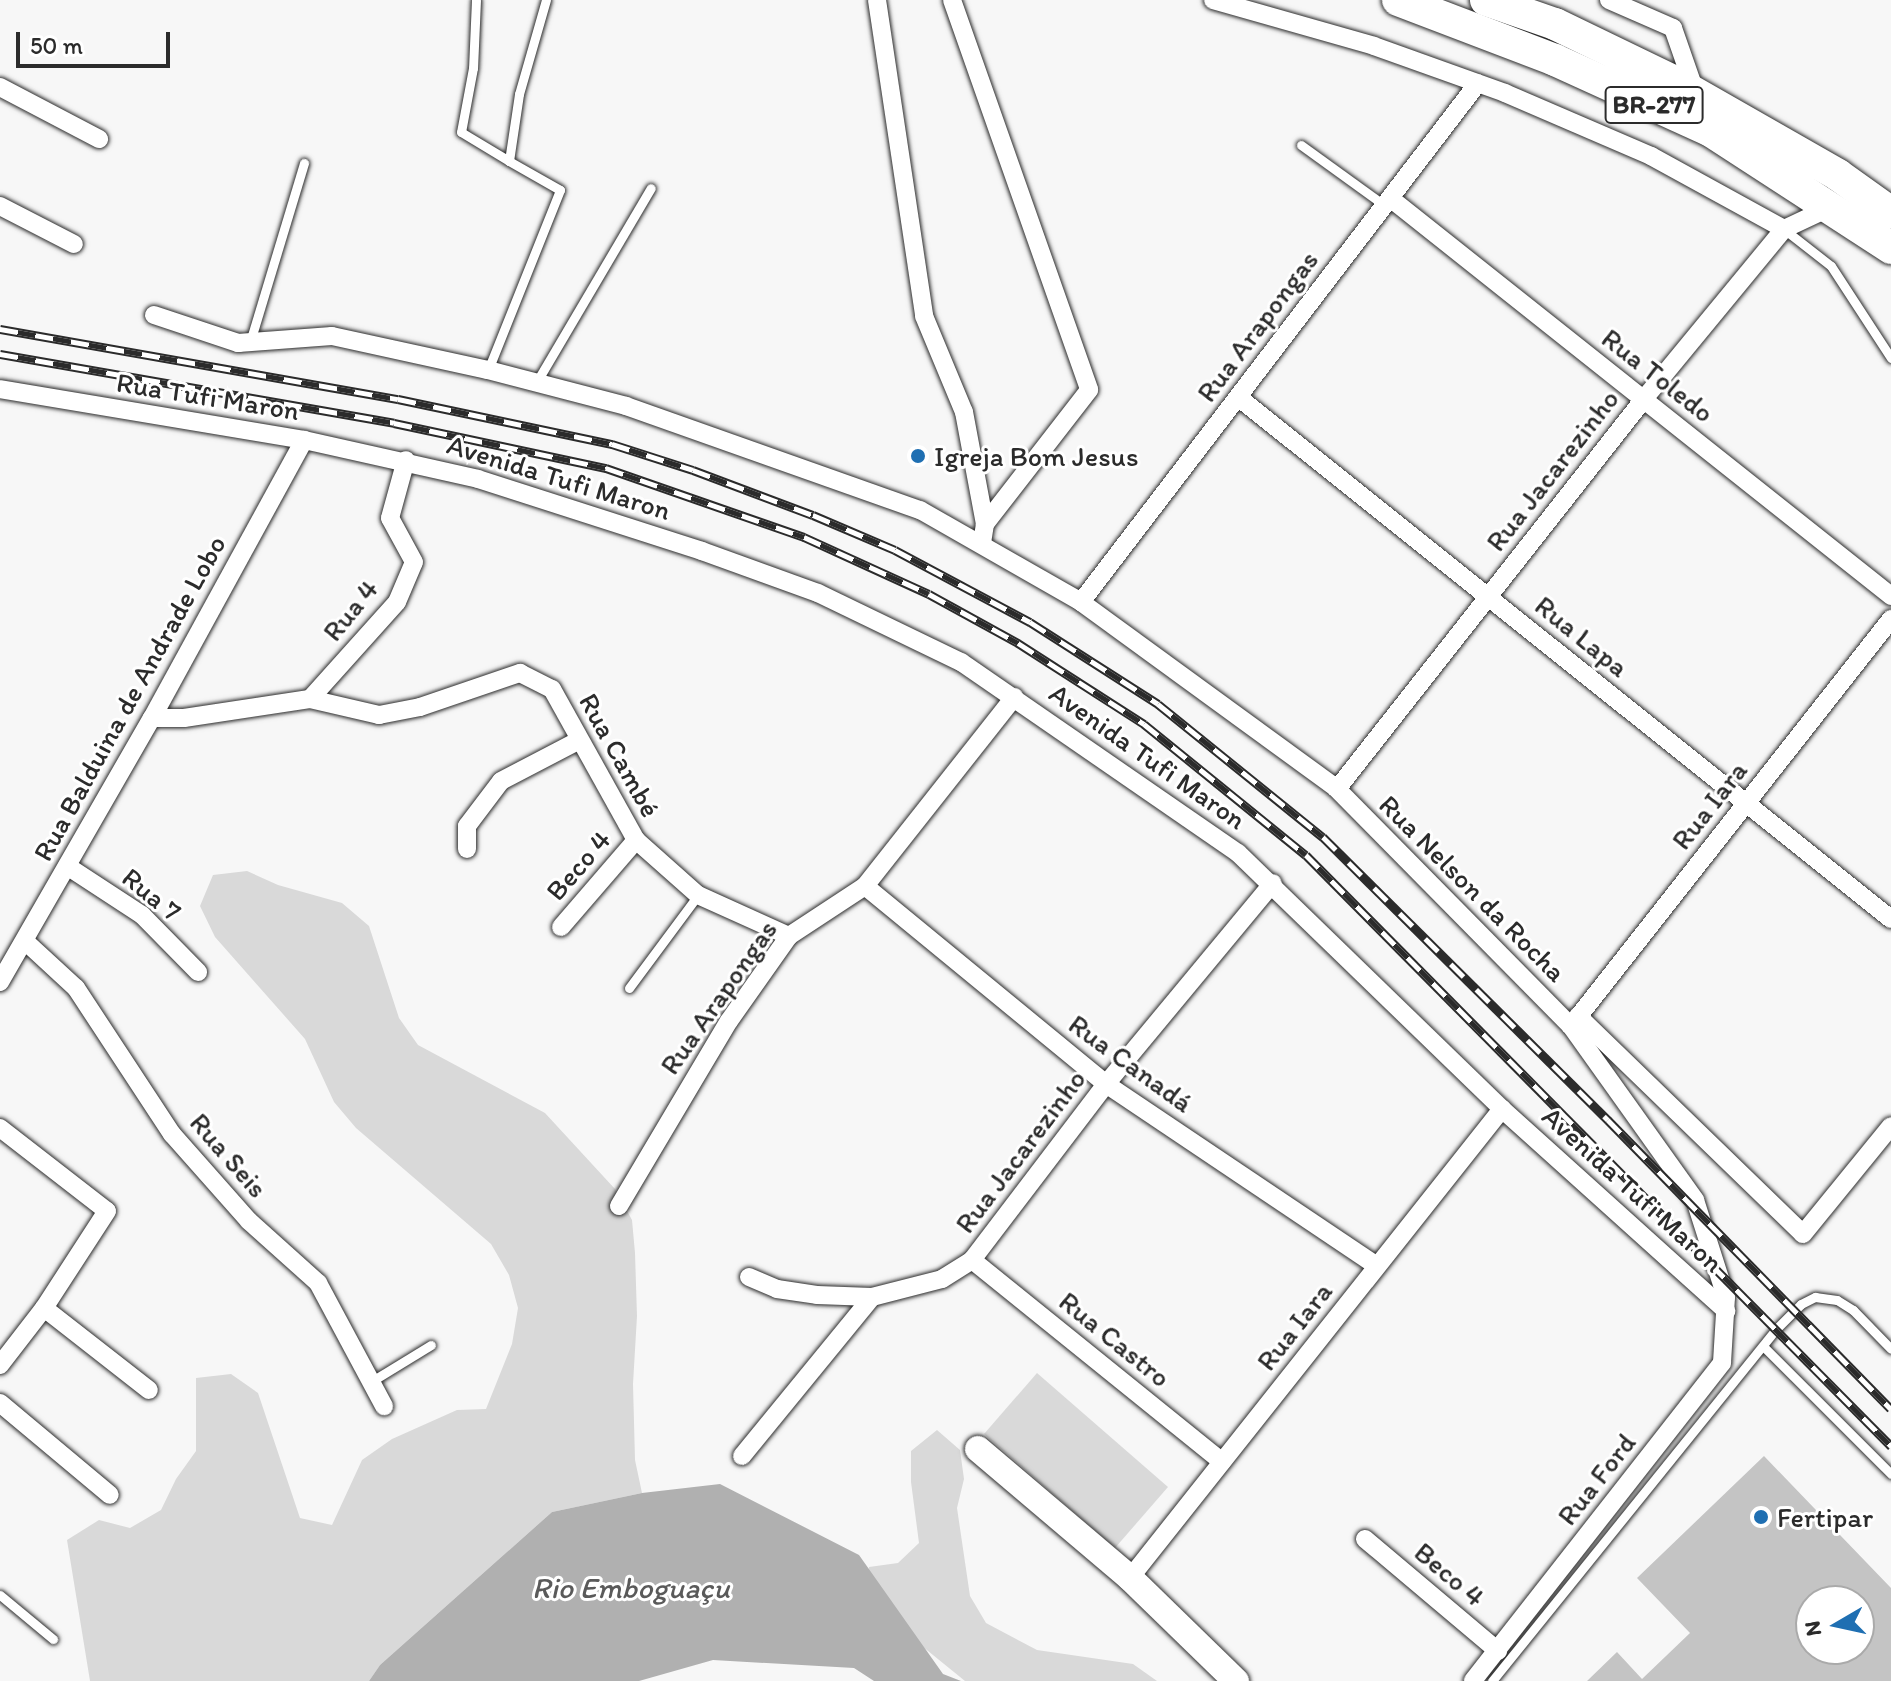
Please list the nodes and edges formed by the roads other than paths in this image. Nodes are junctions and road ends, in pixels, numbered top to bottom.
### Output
1 (476, 0) edge
2 (546, 0) edge
3 (877, 0) edge
4 (952, 0) edge
5 (1213, 0) edge
6 (1398, 0) edge
7 (1486, 0) edge
8 (1609, 0) edge
9 (1478, 83) junction
10 (0, 87) edge
11 (1696, 94) junction
12 (99, 139) dead end
13 (1301, 145) dead end
14 (509, 161) junction
15 (304, 163) dead end
16 (651, 188) dead end
17 (1387, 201) junction
18 (0, 206) edge
19 (1831, 207) junction
20 (1891, 213) edge
21 (1784, 229) junction
22 (74, 244) dead end
23 (1891, 248) edge
24 (154, 315) dead end
25 (250, 342) junction
26 (1891, 358) edge
27 (488, 370) junction
28 (536, 383) junction
29 (0, 389) edge
30 (1238, 397) junction
31 (1643, 400) junction
32 (304, 440) junction
33 (406, 460) junction
34 (983, 533) junction
35 (1891, 596) edge
36 (1488, 597) junction
37 (1081, 602) junction
38 (1891, 619) edge
39 (1014, 697) junction
40 (310, 699) junction
41 (152, 718) junction
42 (578, 741) junction
43 (1337, 789) junction
44 (1746, 803) junction
45 (636, 840) junction
46 (467, 849) dead end
47 (67, 866) junction
48 (1273, 883) junction
49 (865, 886) junction
50 (698, 895) junction
51 (1891, 919) edge
52 (561, 927) dead end
53 (789, 936) junction
54 (26, 942) junction
55 (198, 972) dead end
56 (0, 982) edge
57 (629, 988) dead end
58 (1574, 1021) junction
59 (1106, 1084) junction
60 (1502, 1109) junction
61 (1891, 1126) edge
62 (0, 1128) edge
63 (619, 1206) dead end
64 (972, 1260) junction
65 (1377, 1266) junction
66 (749, 1277) dead end
67 (872, 1297) junction
68 (1726, 1304) junction
69 (44, 1308) junction
70 (431, 1345) dead end
71 (1763, 1346) junction
72 (1891, 1349) edge
73 (0, 1365) edge
74 (372, 1381) junction
75 (149, 1390) dead end
76 (0, 1403) edge
77 (384, 1406) dead end
78 (978, 1449) dead end
79 (742, 1456) dead end
80 (1222, 1462) junction
81 (1891, 1474) edge
82 (110, 1495) dead end
83 (1365, 1539) dead end
84 (1130, 1578) junction
85 (0, 1595) edge
86 (53, 1639) dead end
87 (1498, 1651) junction
88 (1236, 1681) edge
89 (1473, 1681) edge
90 (1492, 1681) edge

1 - 14 lane
2 - 14 lane
3 - 34 street
4 - 34 street
5 - 9 street
6 - 19 highway, BR-277
7 - 11 highway, BR-277
8 - 11 street
9 - 17 street, Rua Arapongas
9 - 21 street
10 - 12 street
11 - 20 highway, BR-277
13 - 17 lane
14 - 27 lane
15 - 25 lane
16 - 28 lane
17 - 30 street, Rua Arapongas
17 - 31 street, Rua Toledo
18 - 22 street
19 - 21 street, Rua Jacarezinho
19 - 23 highway, BR-277
21 - 26 lane
21 - 31 street, Rua Jacarezinho
24 - 25 street, Rua Nelson da Rocha
25 - 27 street, Rua Nelson da Rocha
27 - 28 street, Rua Nelson da Rocha
28 - 34 street, Rua Nelson da Rocha
29 - 32 street, Rua Tufi Maron
30 - 36 street, Rua Lapa
30 - 37 street, Rua Arapongas
31 - 35 street, Rua Toledo
31 - 36 street, Rua Jacarezinho
32 - 33 street, Rua Tufi Maron
32 - 41 street, Rua Balduina de Andrade Lobo
33 - 39 street, Avenida Tufi Maron
33 - 40 street, Rua 4
34 - 37 street, Rua Nelson da Rocha
36 - 43 street, Rua Jacarezinho
36 - 44 street, Rua Lapa
37 - 43 street, Rua Nelson da Rocha
38 - 44 street, Rua Iara
39 - 48 street, Avenida Tufi Maron
39 - 49 street, Rua Arapongas
40 - 41 street, Rua Cambé
40 - 42 street, Rua Cambé
41 - 47 street, Rua Balduina de Andrade Lobo
42 - 45 street, Rua Cambé
42 - 46 street
43 - 58 street, Rua Nelson da Rocha
44 - 51 street, Rua Lapa
44 - 58 street, Rua Iara
45 - 50 street, Rua Cambé
45 - 52 street, Beco 4
47 - 54 street, Rua Balduina de Andrade Lobo
47 - 55 street, Rua 7
48 - 59 street, Rua Jacarezinho
48 - 60 street, Avenida Tufi Maron
49 - 53 street, Rua Arapongas
49 - 59 street, Rua Canadá
50 - 53 street, Rua Cambé
50 - 57 lane
53 - 63 street, Rua Arapongas
54 - 56 street, Rua Balduina de Andrade Lobo
54 - 74 street, Rua Seis
58 - 61 street
58 - 68 street, Rua Nelson da Rocha
59 - 64 street, Rua Jacarezinho
59 - 65 street, Rua Canadá
60 - 65 street, Rua Iara
60 - 68 street, Avenida Tufi Maron
62 - 69 street
64 - 67 street, Rua Jacarezinho
64 - 80 street, Rua Castro
65 - 80 street, Rua Iara
66 - 67 street, Rua Jacarezinho
67 - 79 street
68 - 87 street, Rua Ford
69 - 73 street
69 - 75 street
70 - 74 lane
71 - 72 lane
71 - 81 lane
71 - 90 lane
74 - 77 street, Rua Seis
76 - 82 street
78 - 84 street
80 - 84 street, Rua Iara
83 - 87 street, Beco 4
84 - 88 street
85 - 86 lane
87 - 89 street, Rua Ford

